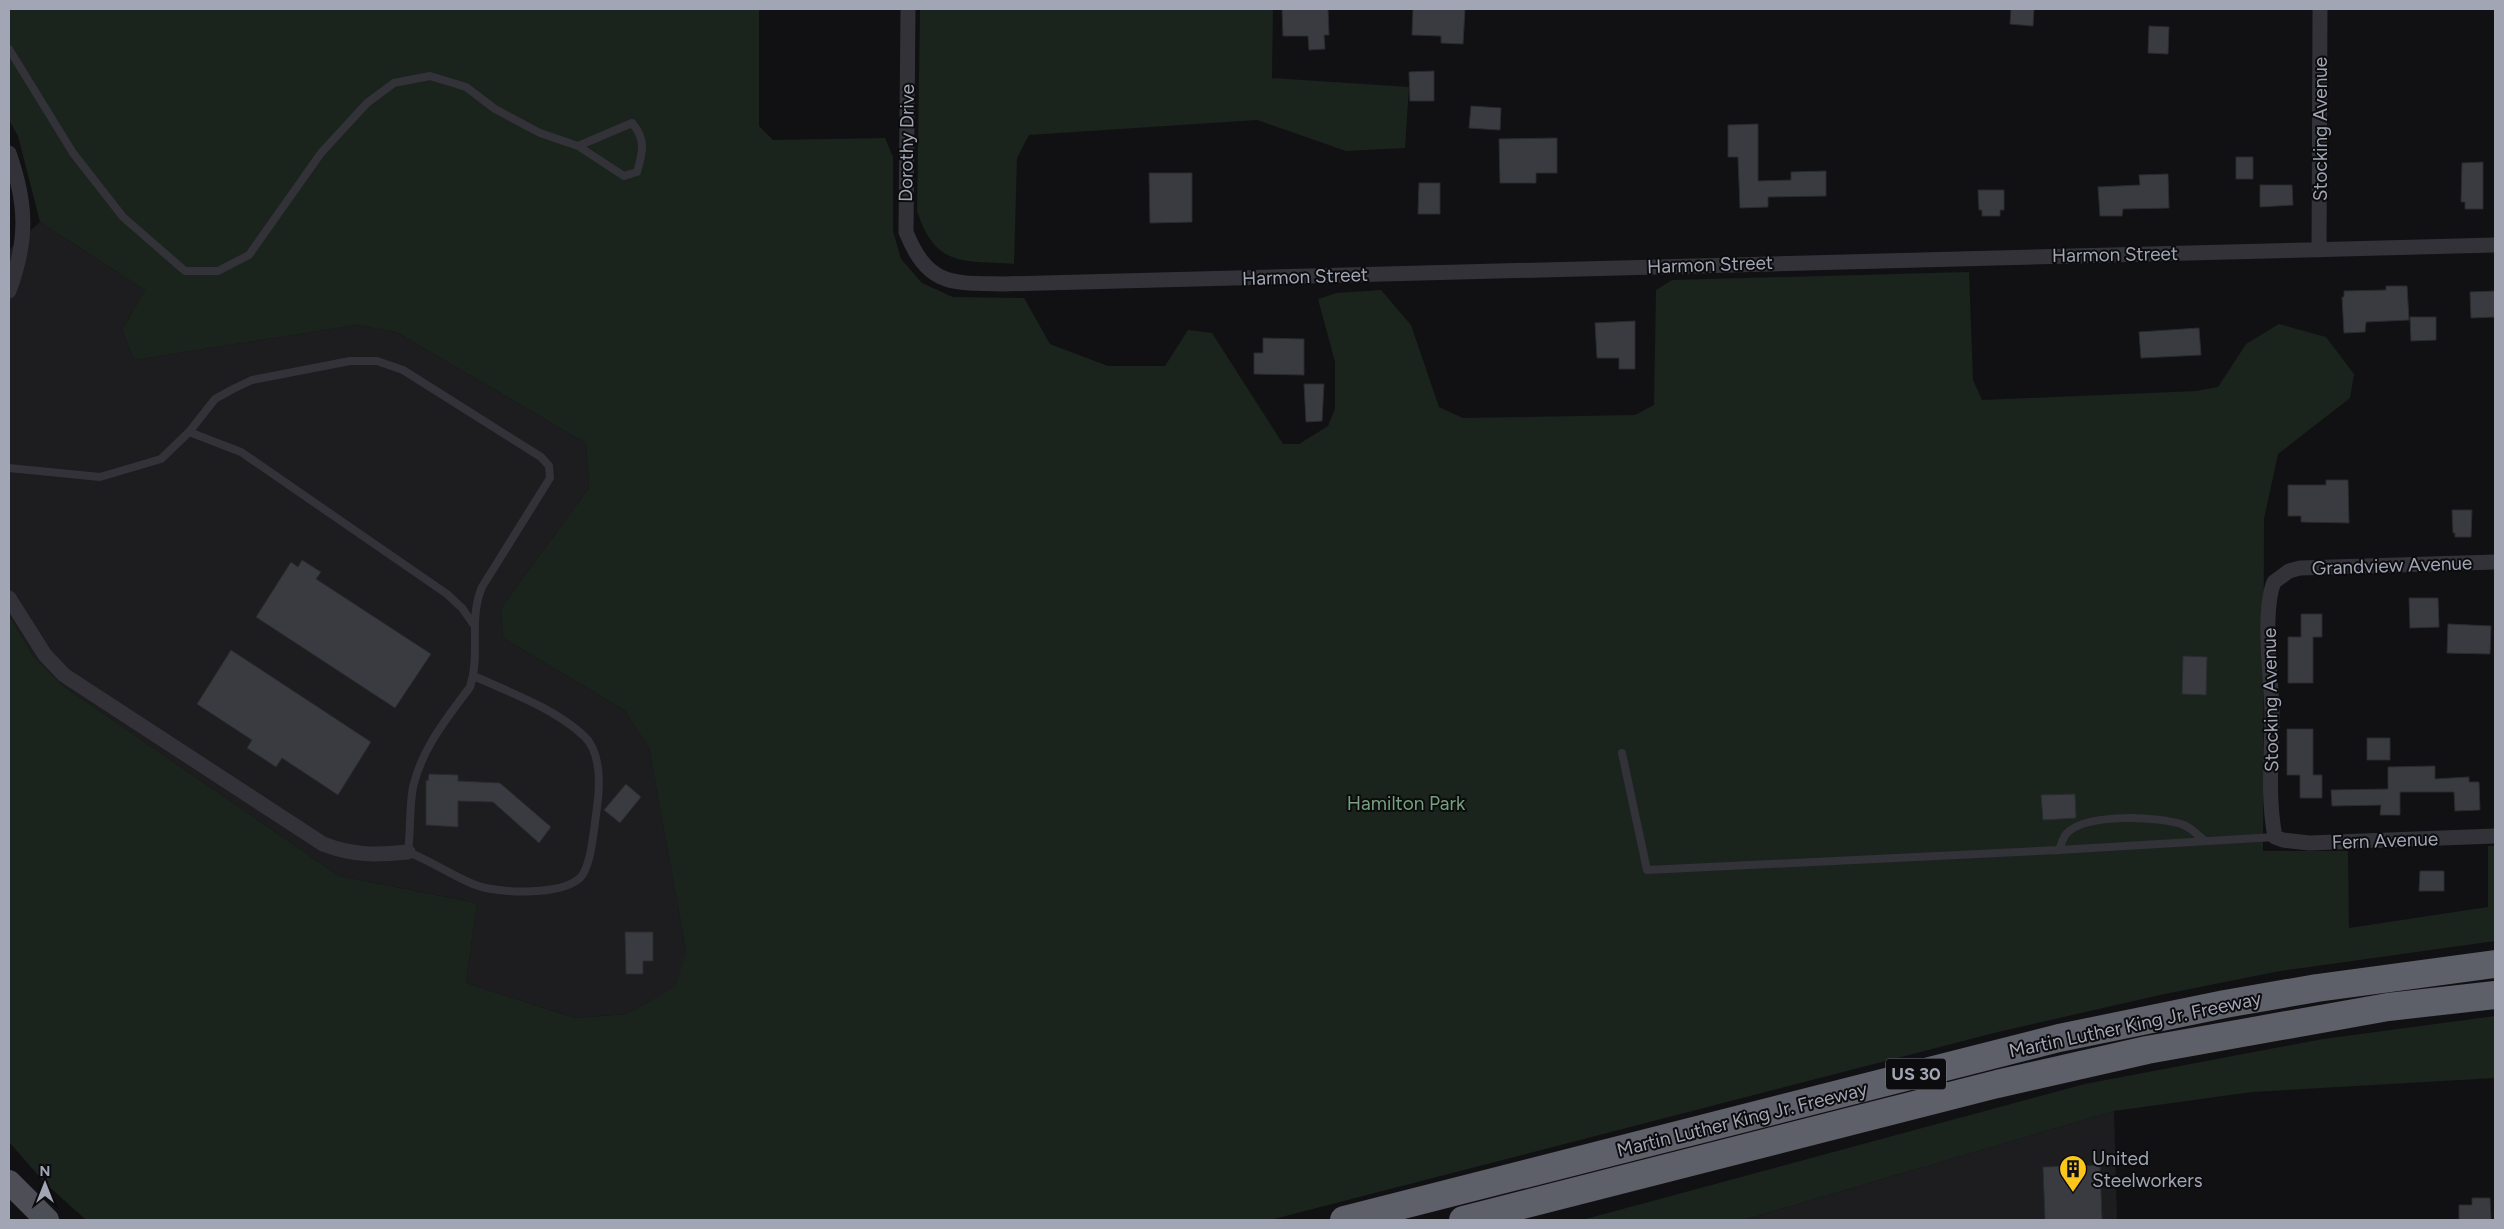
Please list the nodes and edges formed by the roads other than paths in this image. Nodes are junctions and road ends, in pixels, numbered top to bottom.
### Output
1 (908, 9) edge
2 (2320, 9) edge
3 (9, 49) edge
4 (578, 146) junction
5 (9, 153) edge
6 (2495, 245) edge
7 (2319, 250) junction
8 (928, 270) joint
9 (9, 291) edge
10 (189, 432) junction
11 (9, 468) edge
12 (2495, 562) edge
13 (2289, 571) joint
14 (9, 598) edge
15 (474, 625) junction
16 (474, 676) junction
17 (1622, 752) dead end
18 (2495, 836) edge
19 (2275, 837) junction
20 (2205, 841) junction
21 (2059, 850) junction
22 (408, 852) junction
23 (2495, 964) edge
24 (2495, 995) edge
25 (1826, 1128) junction
26 (9, 1182) edge
27 (47, 1220) edge
28 (1344, 1220) edge
29 (1463, 1220) edge
30 (1534, 1220) edge

1 - 8 street, Dorothy Drive
2 - 7 street, Stocking Avenue
3 - 4 lane
4 - 4 lane
5 - 9 street
6 - 7 street, Harmon Street
7 - 8 street, Harmon Street
10 - 11 lane
10 - 15 lane
10 - 15 lane
12 - 13 street, Grandview Avenue
13 - 19 street, Stocking Avenue
14 - 22 street
15 - 16 lane
16 - 22 lane
16 - 22 lane
17 - 21 lane
18 - 19 street, Fern Avenue
19 - 20 lane
20 - 21 lane
20 - 21 lane
23 - 28 highway, Martin Luther King Jr. Freeway / US 30
24 - 25 highway, Martin Luther King Jr. Freeway / US 30
25 - 29 highway, Martin Luther King Jr. Freeway / US 30
25 - 30 highway
26 - 27 main road

